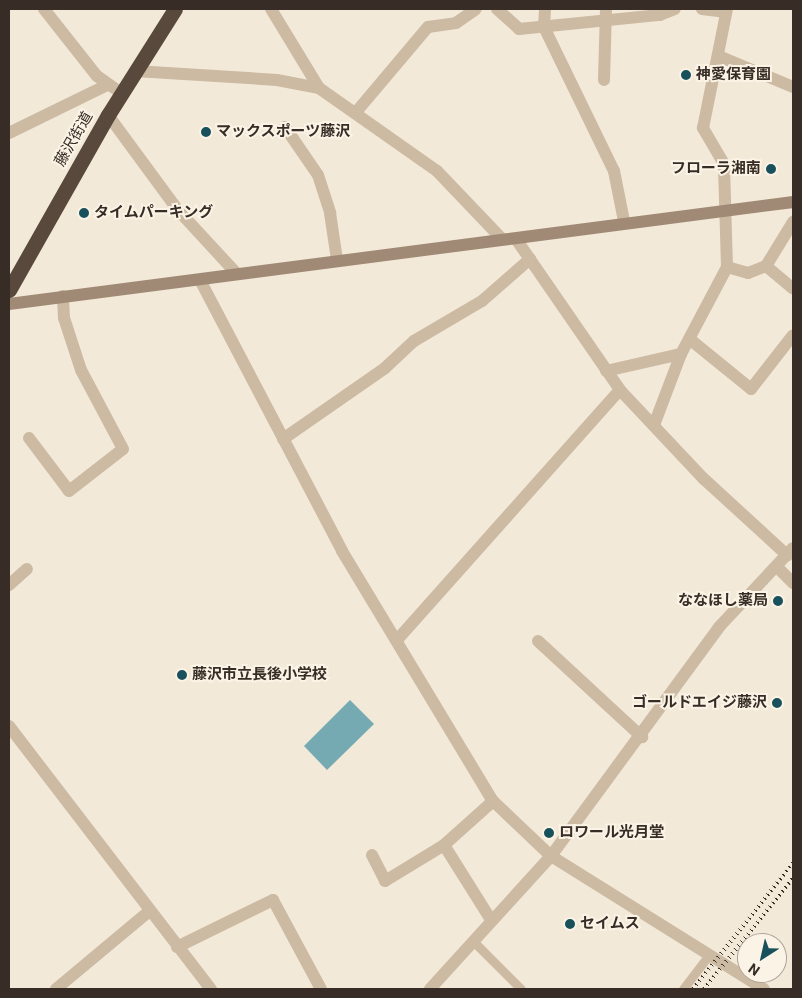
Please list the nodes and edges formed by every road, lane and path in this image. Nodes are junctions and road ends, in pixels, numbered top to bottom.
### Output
1 (44, 9) edge
2 (175, 9) edge
3 (270, 9) edge
4 (476, 9) edge
5 (497, 9) edge
6 (544, 9) edge
7 (675, 9) edge
8 (702, 9) edge
9 (726, 11) edge
10 (605, 14) edge
11 (544, 27) junction
12 (720, 57) junction
13 (135, 71) junction
14 (604, 80) dead end
15 (107, 85) junction
16 (793, 87) edge
17 (319, 88) junction
18 (121, 93) junction
19 (357, 111) junction
20 (108, 115) junction
21 (285, 127) dead end
22 (9, 133) edge
23 (793, 202) edge
24 (723, 210) junction
25 (624, 221) junction
26 (793, 222) edge
27 (501, 238) junction
28 (516, 239) junction
29 (530, 259) junction
30 (337, 260) junction
31 (766, 266) junction
32 (727, 267) junction
33 (236, 273) junction
34 (200, 280) junction
35 (793, 289) edge
36 (9, 290) edge
37 (63, 296) junction
38 (9, 304) edge
39 (793, 335) edge
40 (692, 341) junction
41 (681, 354) junction
42 (606, 372) junction
43 (620, 390) junction
44 (654, 425) junction
45 (29, 438) dead end
46 (283, 439) junction
47 (790, 551) edge
48 (777, 567) junction
49 (27, 569) dead end
50 (793, 583) edge
51 (9, 585) edge
52 (397, 640) junction
53 (538, 641) dead end
54 (9, 726) edge
55 (642, 737) junction
56 (493, 801) junction
57 (444, 846) junction
58 (372, 855) dead end
59 (551, 856) junction
60 (148, 912) junction
61 (491, 920) junction
62 (473, 940) junction
63 (177, 947) junction
64 (709, 955) junction
65 (207, 988) edge
66 (56, 989) edge
67 (321, 989) edge
68 (430, 989) edge
69 (521, 989) edge
70 (683, 989) edge
71 (764, 989) edge

1 - 15 street
2 - 13 highway, 藤沢街道
3 - 17 street
4 - 19 street
5 - 11 street
6 - 11 street
7 - 10 street
8 - 9 street
9 - 12 street
10 - 11 street
10 - 14 street
11 - 25 street
12 - 16 street
12 - 24 street
13 - 17 street
13 - 18 highway, 藤沢街道
15 - 18 street
15 - 22 street
17 - 19 street
18 - 20 highway, 藤沢街道
19 - 27 street
20 - 33 street
20 - 36 highway, 藤沢街道
21 - 30 street
23 - 24 street
24 - 25 street
24 - 32 street
25 - 28 street
26 - 31 street
27 - 28 street
27 - 30 street
28 - 29 street
29 - 42 street
29 - 46 street
30 - 33 street
31 - 32 street
31 - 35 street
32 - 40 street
33 - 34 street
34 - 37 street
34 - 46 street
37 - 38 street
37 - 45 street
39 - 40 street
40 - 41 street
41 - 42 street
41 - 44 street
42 - 43 street
43 - 44 street
43 - 52 street
44 - 47 street
46 - 52 street
47 - 48 street
48 - 50 street
48 - 55 street
49 - 51 street
52 - 56 street
53 - 55 street
54 - 60 street
55 - 59 street
56 - 57 street
56 - 59 street
57 - 58 street
57 - 61 street
59 - 61 street
59 - 64 street
60 - 63 street
60 - 66 street
61 - 62 street
62 - 68 street
62 - 69 lane
63 - 65 street
63 - 67 street
64 - 70 lane
64 - 71 street

